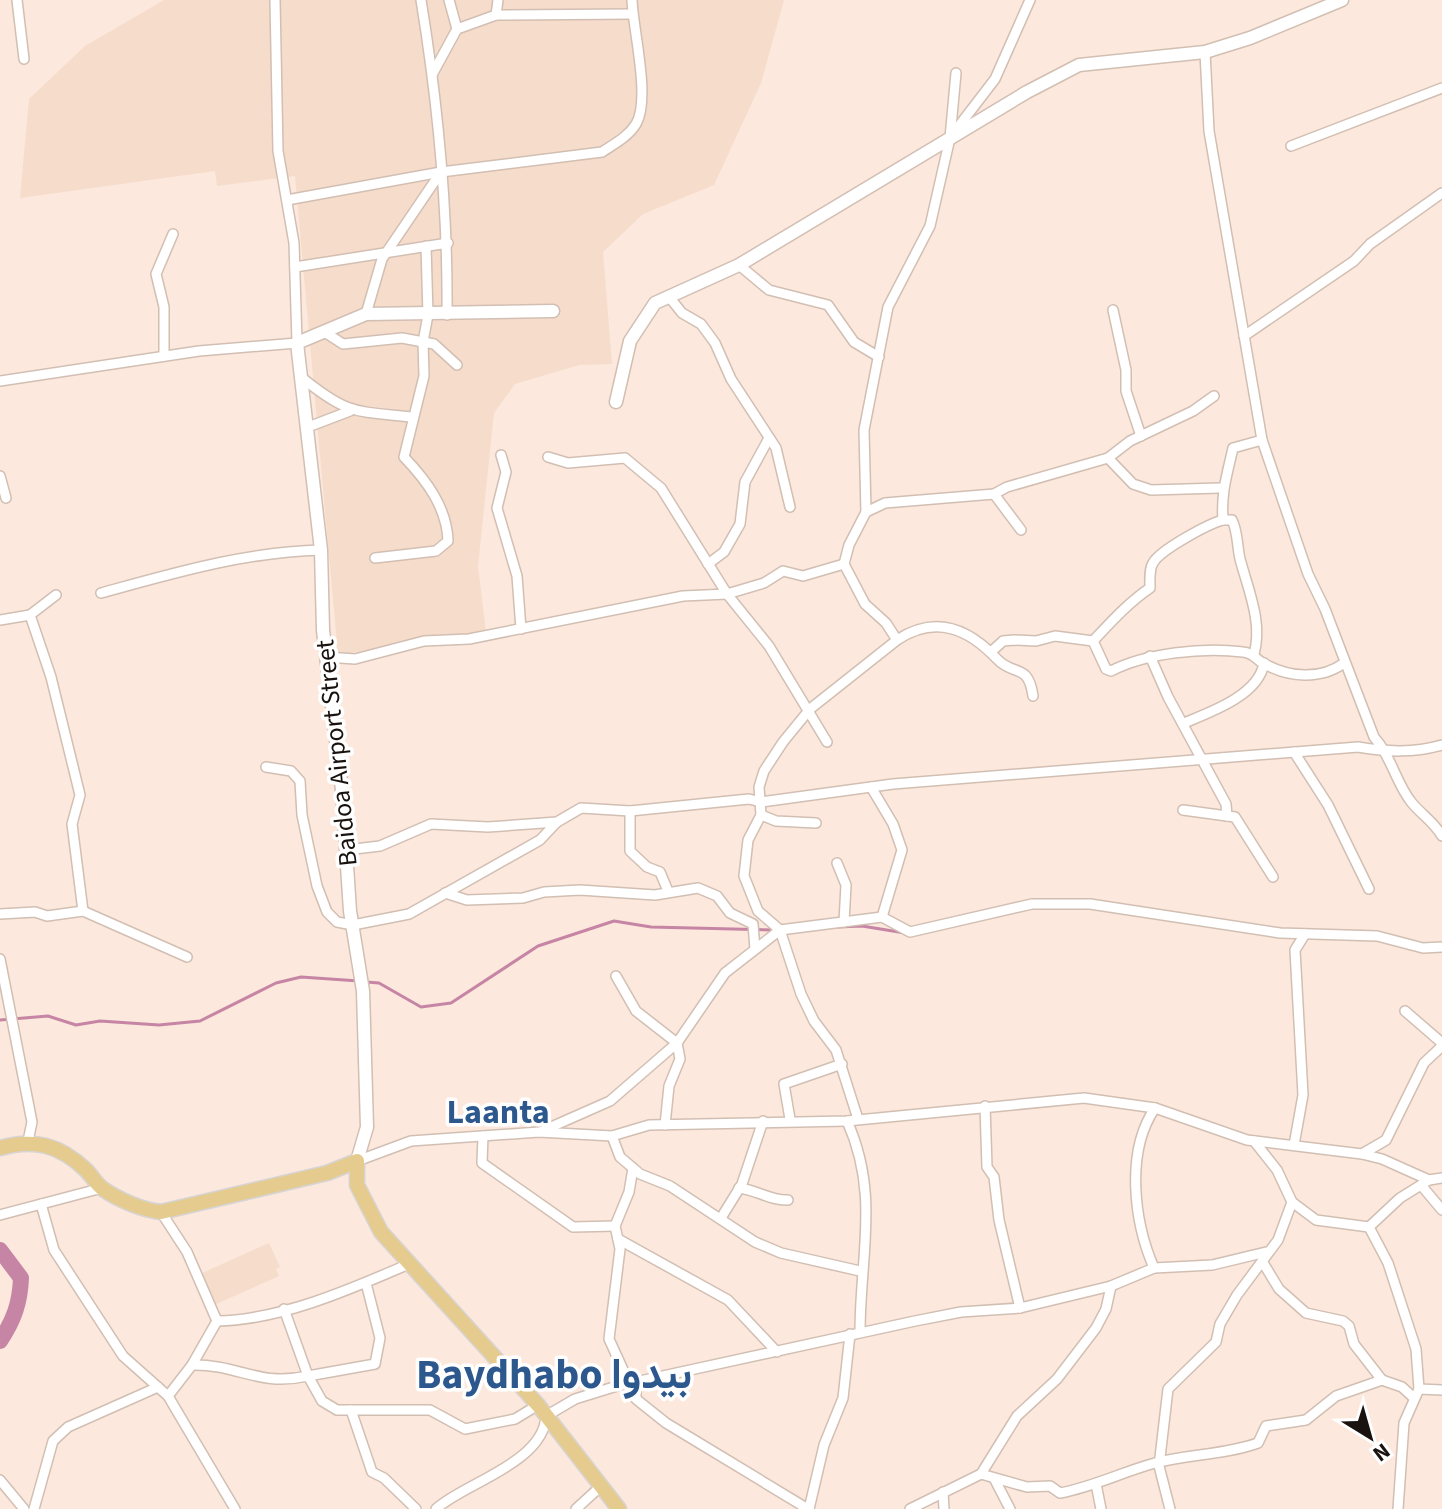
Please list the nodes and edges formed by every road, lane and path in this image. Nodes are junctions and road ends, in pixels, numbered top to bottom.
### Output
1 (17, 0) edge
2 (275, 0) edge
3 (421, 0) edge
4 (449, 0) edge
5 (498, 0) edge
6 (632, 0) edge
7 (1030, 0) edge
8 (1342, 0) edge
9 (632, 14) junction
10 (496, 15) junction
11 (457, 29) junction
12 (1205, 52) junction
13 (24, 59) dead end
14 (433, 73) junction
15 (956, 73) dead end
16 (1442, 88) edge
17 (950, 138) junction
18 (1291, 146) dead end
19 (441, 172) junction
20 (1442, 193) edge
21 (287, 200) junction
22 (173, 234) dead end
23 (448, 243) junction
24 (426, 246) junction
25 (387, 252) junction
26 (739, 265) junction
27 (295, 267) junction
28 (670, 298) junction
29 (1113, 310) dead end
30 (553, 311) dead end
31 (366, 314) junction
32 (428, 315) junction
33 (447, 315) junction
34 (326, 333) junction
35 (1244, 336) junction
36 (423, 342) junction
37 (297, 343) junction
38 (164, 356) junction
39 (879, 357) junction
40 (457, 365) dead end
41 (301, 377) junction
42 (0, 381) edge
43 (1214, 396) dead end
44 (616, 402) dead end
45 (350, 411) junction
46 (412, 417) junction
47 (308, 427) junction
48 (1141, 436) junction
49 (769, 438) junction
50 (1262, 440) junction
51 (501, 455) dead end
52 (548, 457) dead end
53 (1108, 458) junction
54 (0, 476) edge
55 (1220, 488) junction
56 (994, 494) junction
57 (6, 498) dead end
58 (790, 507) dead end
59 (866, 512) junction
60 (1223, 520) junction
61 (1021, 530) dead end
62 (321, 550) junction
63 (375, 558) dead end
64 (708, 564) junction
65 (844, 564) junction
66 (101, 593) dead end
67 (727, 594) junction
68 (56, 595) dead end
69 (30, 615) junction
70 (0, 620) edge
71 (521, 629) junction
72 (897, 640) junction
73 (1093, 641) junction
74 (992, 651) junction
75 (1254, 654) junction
76 (1150, 656) junction
77 (326, 657) junction
78 (343, 659) junction
79 (1264, 663) junction
80 (1344, 663) junction
81 (329, 689) junction
82 (1033, 696) dead end
83 (810, 709) junction
84 (1184, 723) junction
85 (827, 742) dead end
86 (1442, 745) edge
87 (1294, 752) junction
88 (1388, 752) junction
89 (1203, 758) junction
90 (266, 767) dead end
91 (871, 787) junction
92 (761, 802) junction
93 (1183, 810) dead end
94 (630, 811) junction
95 (761, 815) junction
96 (1227, 816) junction
97 (557, 822) junction
98 (816, 823) dead end
99 (1442, 836) edge
100 (346, 850) junction
101 (837, 863) dead end
102 (1273, 877) dead end
103 (1369, 889) dead end
104 (668, 891) junction
105 (445, 893) junction
106 (83, 911) junction
107 (758, 911) junction
108 (0, 914) edge
109 (882, 917) junction
110 (844, 922) junction
111 (753, 924) junction
112 (353, 925) junction
113 (780, 930) junction
114 (1305, 934) junction
115 (1442, 947) edge
116 (755, 949) junction
117 (187, 957) dead end
118 (0, 959) edge
119 (616, 976) dead end
120 (1405, 1011) dead end
121 (677, 1043) junction
122 (1442, 1044) edge
123 (842, 1064) junction
124 (985, 1106) junction
125 (1155, 1108) junction
126 (790, 1119) junction
127 (852, 1120) junction
128 (763, 1121) junction
129 (665, 1125) junction
130 (539, 1132) junction
131 (483, 1136) junction
132 (612, 1136) junction
133 (28, 1141) junction
134 (1254, 1141) junction
135 (1294, 1145) junction
136 (0, 1148) edge
137 (1362, 1154) junction
138 (357, 1161) junction
139 (633, 1168) junction
140 (1442, 1178) edge
141 (1425, 1183) junction
142 (102, 1188) junction
143 (739, 1188) junction
144 (788, 1200) dead end
145 (1292, 1202) junction
146 (41, 1204) junction
147 (1442, 1210) edge
148 (161, 1212) junction
149 (0, 1215) edge
150 (721, 1218) junction
151 (615, 1226) junction
152 (1369, 1227) junction
153 (618, 1239) junction
154 (1264, 1256) junction
155 (409, 1264) junction
156 (1154, 1268) junction
157 (860, 1271) junction
158 (366, 1283) junction
159 (1111, 1286) junction
160 (1020, 1308) junction
161 (284, 1309) junction
162 (217, 1321) junction
163 (855, 1333) junction
164 (777, 1352) junction
165 (192, 1365) junction
166 (308, 1376) junction
167 (1382, 1380) junction
168 (633, 1384) junction
169 (158, 1387) junction
170 (1442, 1390) edge
171 (1416, 1394) junction
172 (168, 1396) junction
173 (351, 1410) junction
174 (542, 1411) junction
175 (1160, 1462) junction
176 (981, 1474) junction
177 (0, 1480) edge
178 (995, 1480) junction
179 (1096, 1484) junction
180 (601, 1486) junction
181 (943, 1492) junction
182 (434, 1508) edge
183 (24, 1509) edge
184 (34, 1509) edge
185 (235, 1509) edge
186 (416, 1509) edge
187 (576, 1509) edge
188 (619, 1509) edge
189 (808, 1509) edge
190 (910, 1509) edge
191 (944, 1509) edge
192 (1010, 1509) edge
193 (1101, 1509) edge
194 (1170, 1509) edge
195 (1398, 1509) edge

1 - 13 street
2 - 21 street
3 - 14 street
4 - 11 street
5 - 10 street
6 - 9 street
7 - 17 street
8 - 12 street
9 - 10 street
9 - 19 street
10 - 11 street
11 - 14 street
12 - 17 street
12 - 35 street
14 - 19 street
15 - 17 street
16 - 18 street
17 - 26 street
17 - 39 street
19 - 21 street
19 - 23 street
19 - 25 street
20 - 35 street
21 - 27 street
22 - 38 street
23 - 24 street
23 - 33 street
24 - 25 street
24 - 32 street
25 - 27 street
25 - 31 street
26 - 28 street
26 - 39 street
27 - 37 street
28 - 44 street
28 - 49 street
29 - 48 street
30 - 33 street
31 - 32 street
31 - 34 street
32 - 33 street
32 - 36 street
34 - 36 street
34 - 37 street
35 - 50 street
36 - 40 street
36 - 46 street
37 - 38 street
37 - 41 street, Baidoa Airport Street
38 - 42 street
39 - 59 street
41 - 45 street
41 - 47 street, Baidoa Airport Street
43 - 48 street
45 - 46 street
45 - 47 street
46 - 63 street
47 - 62 street, Baidoa Airport Street
48 - 53 street
49 - 58 street
49 - 64 street
50 - 55 street
50 - 80 street
51 - 71 street
52 - 64 street
53 - 55 street
53 - 56 street
54 - 57 street
55 - 60 street
56 - 59 street
56 - 61 street
59 - 65 street
60 - 73 street
60 - 75 street
62 - 66 street
62 - 77 street, Baidoa Airport Street
64 - 67 street
65 - 67 street
65 - 72 street
67 - 71 street
67 - 83 street
68 - 69 street
69 - 70 street
69 - 106 street
71 - 78 street
72 - 74 street
72 - 83 street
73 - 74 street
73 - 76 street
74 - 82 street
75 - 76 street
75 - 79 street
76 - 84 street
77 - 78 street
77 - 81 street, Baidoa Airport Street
78 - 81 street
79 - 80 street
79 - 84 street
80 - 88 street
81 - 100 street, Baidoa Airport Street
83 - 85 street
83 - 92 street
84 - 89 street
86 - 88 street
87 - 88 street
87 - 89 street
87 - 103 street
88 - 99 street
89 - 91 street
89 - 96 street
90 - 112 street
91 - 92 street
91 - 109 street
92 - 94 street
92 - 95 street
93 - 96 street
94 - 97 street
94 - 104 street
95 - 98 street
95 - 107 street
96 - 102 street
97 - 100 street
97 - 105 street
100 - 112 street, Baidoa Airport Street
101 - 110 street
104 - 105 street
104 - 111 street
105 - 112 street
106 - 108 street
106 - 117 street
107 - 111 street
107 - 113 street
109 - 110 street
109 - 114 street
110 - 113 street
111 - 116 street
112 - 138 street, Baidoa Airport Street
113 - 116 street
113 - 123 street
114 - 115 street
114 - 135 street
116 - 121 street
118 - 133 street
119 - 121 street
120 - 122 street
121 - 129 street
121 - 130 street
122 - 137 street
123 - 126 street
123 - 127 street
124 - 125 street
124 - 127 street
124 - 160 street
125 - 134 street
125 - 156 street
126 - 127 street
126 - 128 street
127 - 157 street
128 - 129 street
128 - 143 street
129 - 132 street
130 - 131 street
130 - 132 street
131 - 138 street
131 - 151 street
132 - 139 street
133 - 136 main road
133 - 142 main road
134 - 135 street
134 - 145 street
135 - 137 street
137 - 141 street
138 - 148 main road
138 - 155 main road
139 - 150 street
139 - 151 street
140 - 141 street
141 - 147 street
141 - 152 street
142 - 146 street
142 - 148 main road
143 - 144 street
143 - 150 street
145 - 152 street
145 - 154 street
146 - 149 street
146 - 169 street
148 - 162 street
150 - 157 street
151 - 153 street
152 - 171 street
153 - 164 street
153 - 168 street
154 - 156 street
154 - 167 street
154 - 175 street
155 - 158 street
155 - 174 main road
156 - 159 street
157 - 163 street
158 - 161 street
158 - 166 street
159 - 160 street
159 - 176 street
160 - 163 street
161 - 162 street
161 - 166 street
162 - 165 street
163 - 164 street
163 - 189 street
164 - 168 street
165 - 166 street
165 - 172 street
166 - 173 street
167 - 171 street
167 - 175 street
168 - 174 street
168 - 189 street
169 - 172 street
169 - 184 street
170 - 171 street
171 - 195 street
172 - 185 street
173 - 174 street
173 - 186 street
174 - 180 main road
174 - 182 street
175 - 179 street
175 - 194 street
176 - 178 street
176 - 181 street
177 - 183 street
178 - 179 street
178 - 192 street
179 - 193 street
180 - 187 street
180 - 188 main road
181 - 190 street
181 - 191 street

